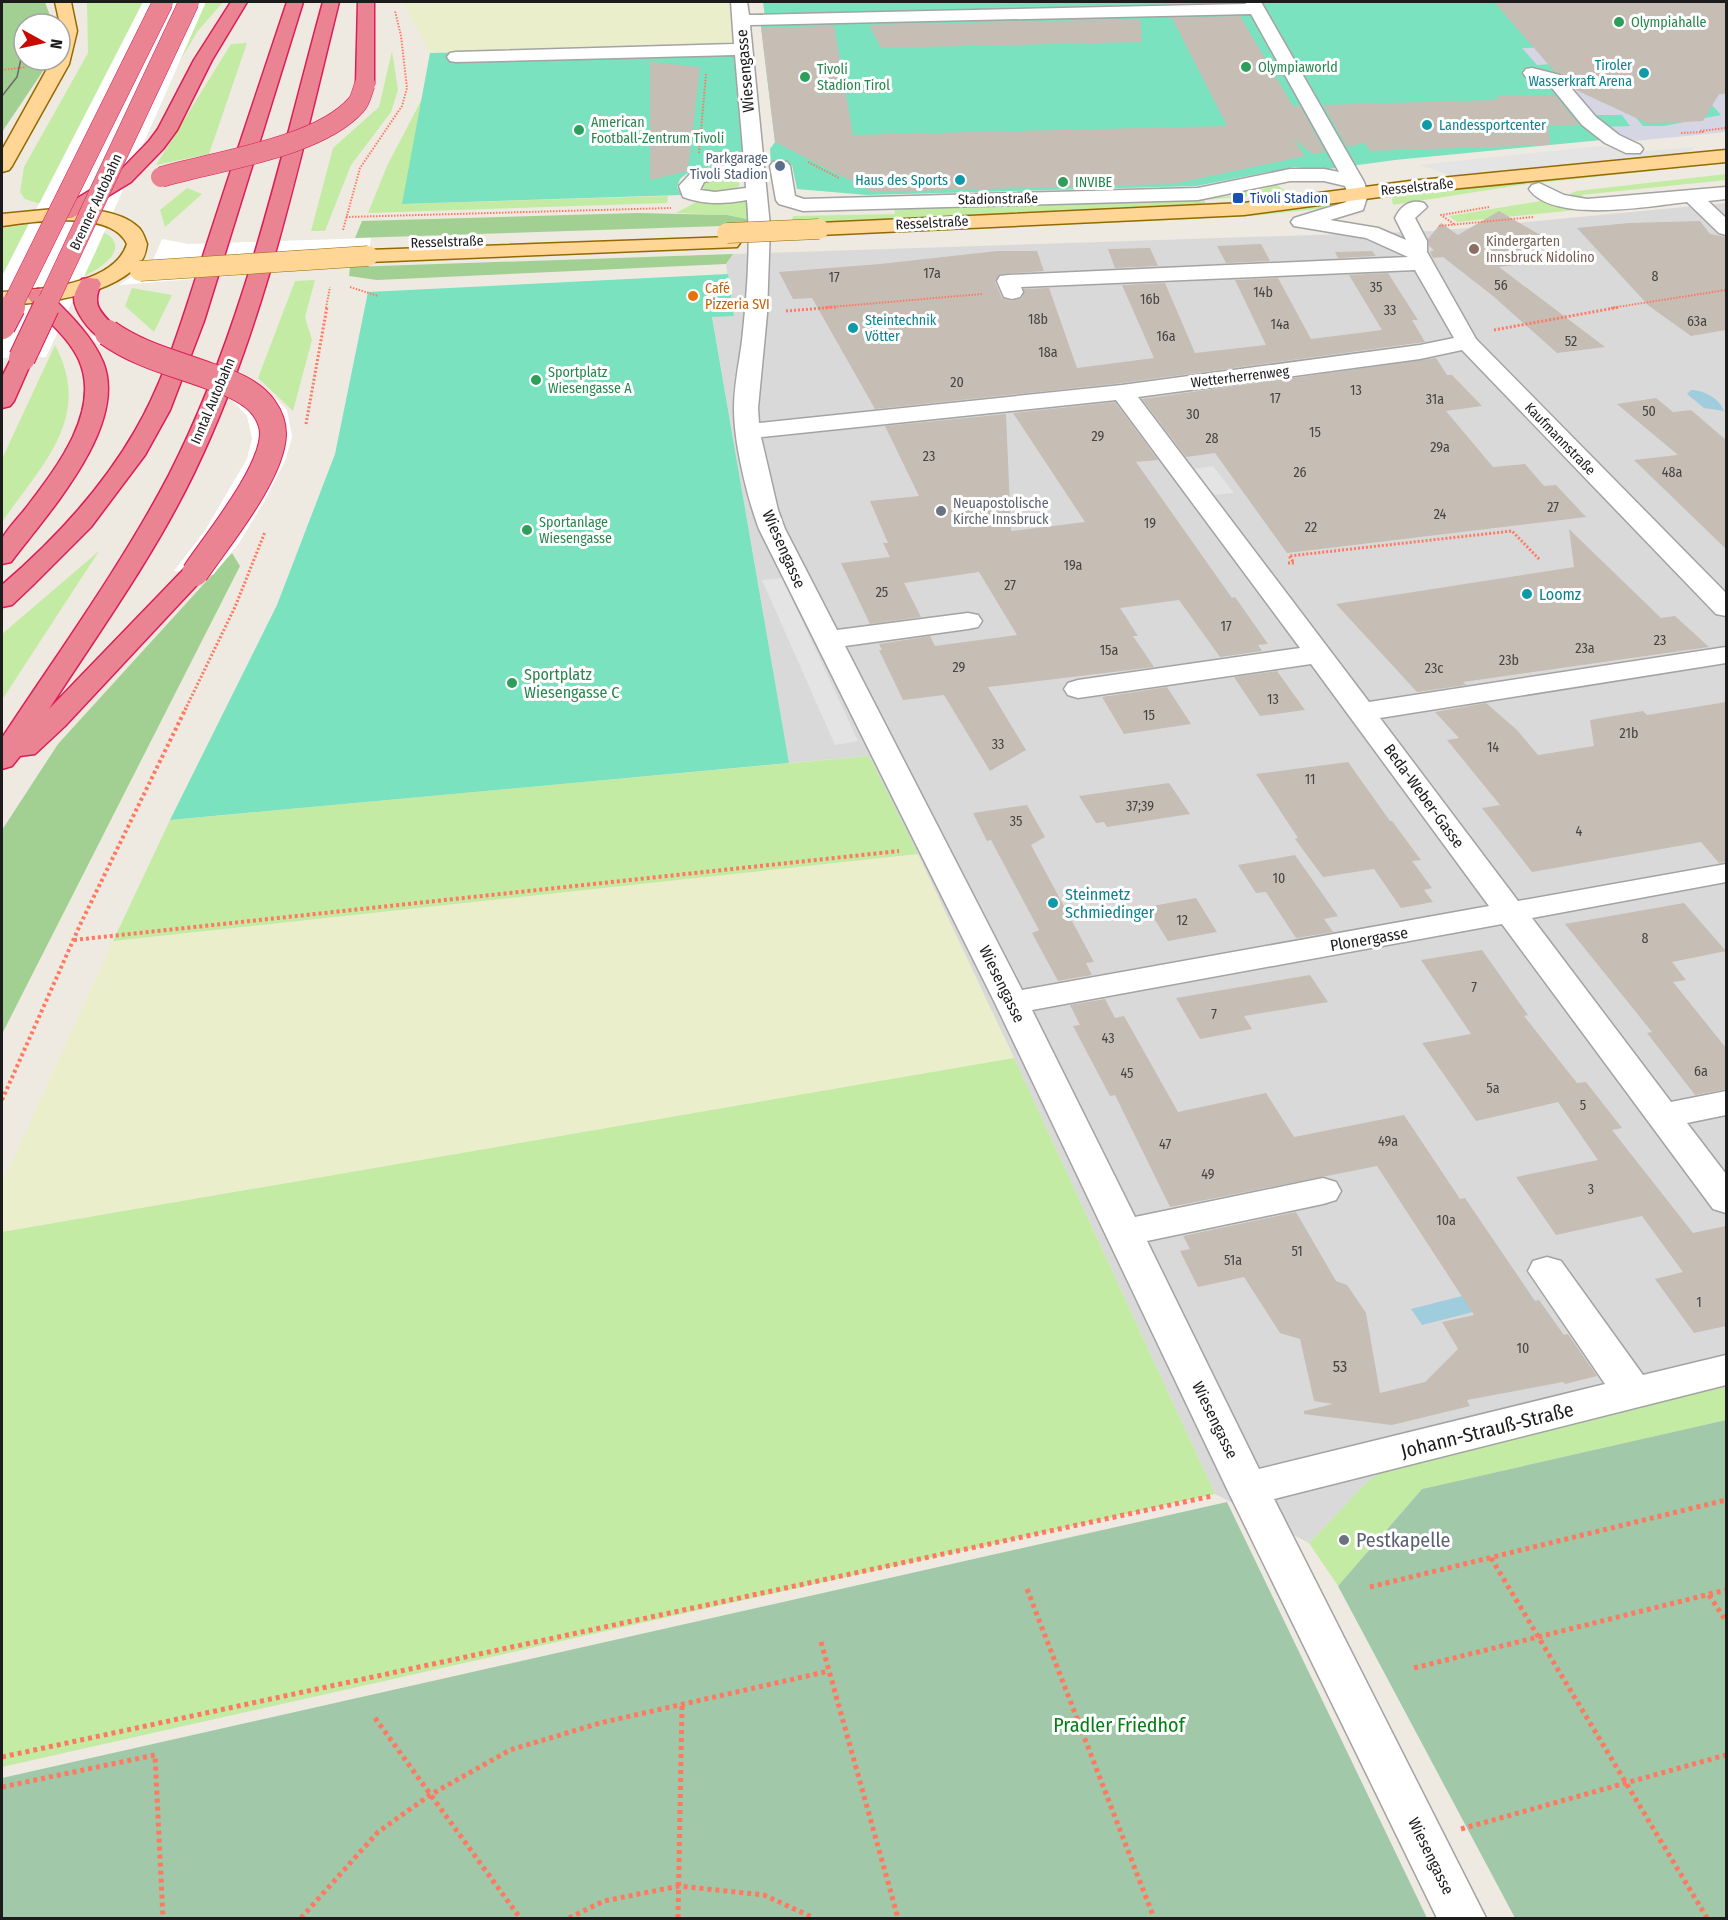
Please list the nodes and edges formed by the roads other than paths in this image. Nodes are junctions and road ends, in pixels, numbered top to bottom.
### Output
1 (63, 2) edge
2 (163, 2) edge
3 (189, 2) edge
4 (239, 2) edge
5 (295, 2) edge
6 (331, 2) edge
7 (366, 2) edge
8 (739, 2) edge
9 (1255, 5) edge
10 (741, 20) junction
11 (744, 51) junction
12 (456, 57) dead end
13 (1533, 73) dead end
14 (1634, 149) dead end
15 (1726, 156) edge
16 (754, 164) junction
17 (2, 166) edge
18 (780, 166) dead end
19 (1726, 168) edge
20 (1302, 175) junction
21 (1356, 188) junction
22 (1539, 189) junction
23 (757, 192) junction
24 (1726, 193) edge
25 (1692, 196) junction
26 (1327, 199) junction
27 (2, 201) edge
28 (1417, 207) junction
29 (65, 214) junction
30 (30, 215) junction
31 (103, 219) junction
32 (2, 220) edge
33 (1301, 222) junction
34 (1726, 229) edge
35 (819, 235) junction
36 (137, 241) junction
37 (369, 250) junction
38 (1418, 257) junction
39 (112, 274) junction
40 (90, 284) junction
41 (1012, 291) road end
42 (38, 296) junction
43 (2, 298) edge
44 (2, 326) edge
45 (1467, 342) junction
46 (1122, 392) junction
47 (2, 401) edge
48 (748, 431) junction
49 (2, 556) edge
50 (2, 599) edge
51 (1726, 608) edge
52 (968, 621) dead end
53 (828, 640) junction
54 (1319, 654) junction
55 (1726, 655) edge
56 (1726, 666) edge
57 (1078, 689) dead end
58 (1365, 716) junction
59 (2, 760) edge
60 (2, 770) edge
61 (1726, 873) edge
62 (1510, 914) junction
63 (1012, 1003) junction
64 (1726, 1103) edge
65 (1663, 1116) junction
66 (1323, 1191) dead end
67 (1726, 1200) edge
68 (1123, 1233) junction
69 (1547, 1271) dead end
70 (1726, 1370) edge
71 (1634, 1395) junction
72 (1248, 1488) junction
73 (1462, 1918) edge

1 - 17 main road
2 - 44 highway, Brenner Autobahn, bridge
3 - 47 highway, Brenner Autobahn, bridge
4 - 29 highway
5 - 50 highway
6 - 59 highway, Inntal Autobahn
7 - 31 highway, bridge
8 - 10 street, Wiesengasse
9 - 10 street
9 - 21 street
10 - 11 street, Wiesengasse
11 - 12 street
11 - 16 street, Wiesengasse
13 - 14 street
15 - 21 main road, Resselstraße
16 - 23 street, Wiesengasse
16 - 23 street
18 - 20 street, Stadionstraße
19 - 22 main road, Resselstraße
20 - 21 street, Stadionstraße
20 - 26 street
21 - 26 main road, Resselstraße
21 - 33 street
22 - 25 street
22 - 28 main road, Resselstraße
23 - 48 street, Wiesengasse
24 - 25 street
25 - 34 street
26 - 35 main road, Resselstraße
27 - 30 main road
28 - 33 main road, Resselstraße
28 - 38 street, Kaufmannstraße
29 - 30 main road, Resselstraße
29 - 31 main road, Resselstraße
30 - 32 main road, Resselstraße
31 - 36 main road, Resselstraße
33 - 35 main road, Resselstraße
33 - 38 street
35 - 37 main road, Resselstraße
36 - 37 main road, Resselstraße
36 - 39 main road
37 - 39 main road, Resselstraße, bridge
38 - 41 street
38 - 45 street, Kaufmannstraße
39 - 40 main road
40 - 42 main road
40 - 60 highway, bridge
42 - 43 main road
42 - 49 highway
45 - 46 street, Wetterherrenweg
45 - 51 street, Kaufmannstraße
46 - 48 street, Wetterherrenweg
46 - 54 street, Beda-Weber-Gasse
48 - 53 street, Wiesengasse
52 - 53 street
53 - 63 street, Wiesengasse
54 - 57 street
54 - 58 street, Beda-Weber-Gasse
55 - 58 street
56 - 58 street
58 - 62 street, Beda-Weber-Gasse
61 - 62 street, Plonergasse
62 - 63 street, Plonergasse
62 - 65 street, Beda-Weber-Gasse
63 - 68 street, Wiesengasse
64 - 65 street
65 - 67 street, Beda-Weber-Gasse
66 - 68 street
68 - 72 street, Wiesengasse
69 - 71 street
70 - 71 street, Johann-Strauß-Straße
71 - 72 street, Johann-Strauß-Straße
72 - 73 street, Wiesengasse

